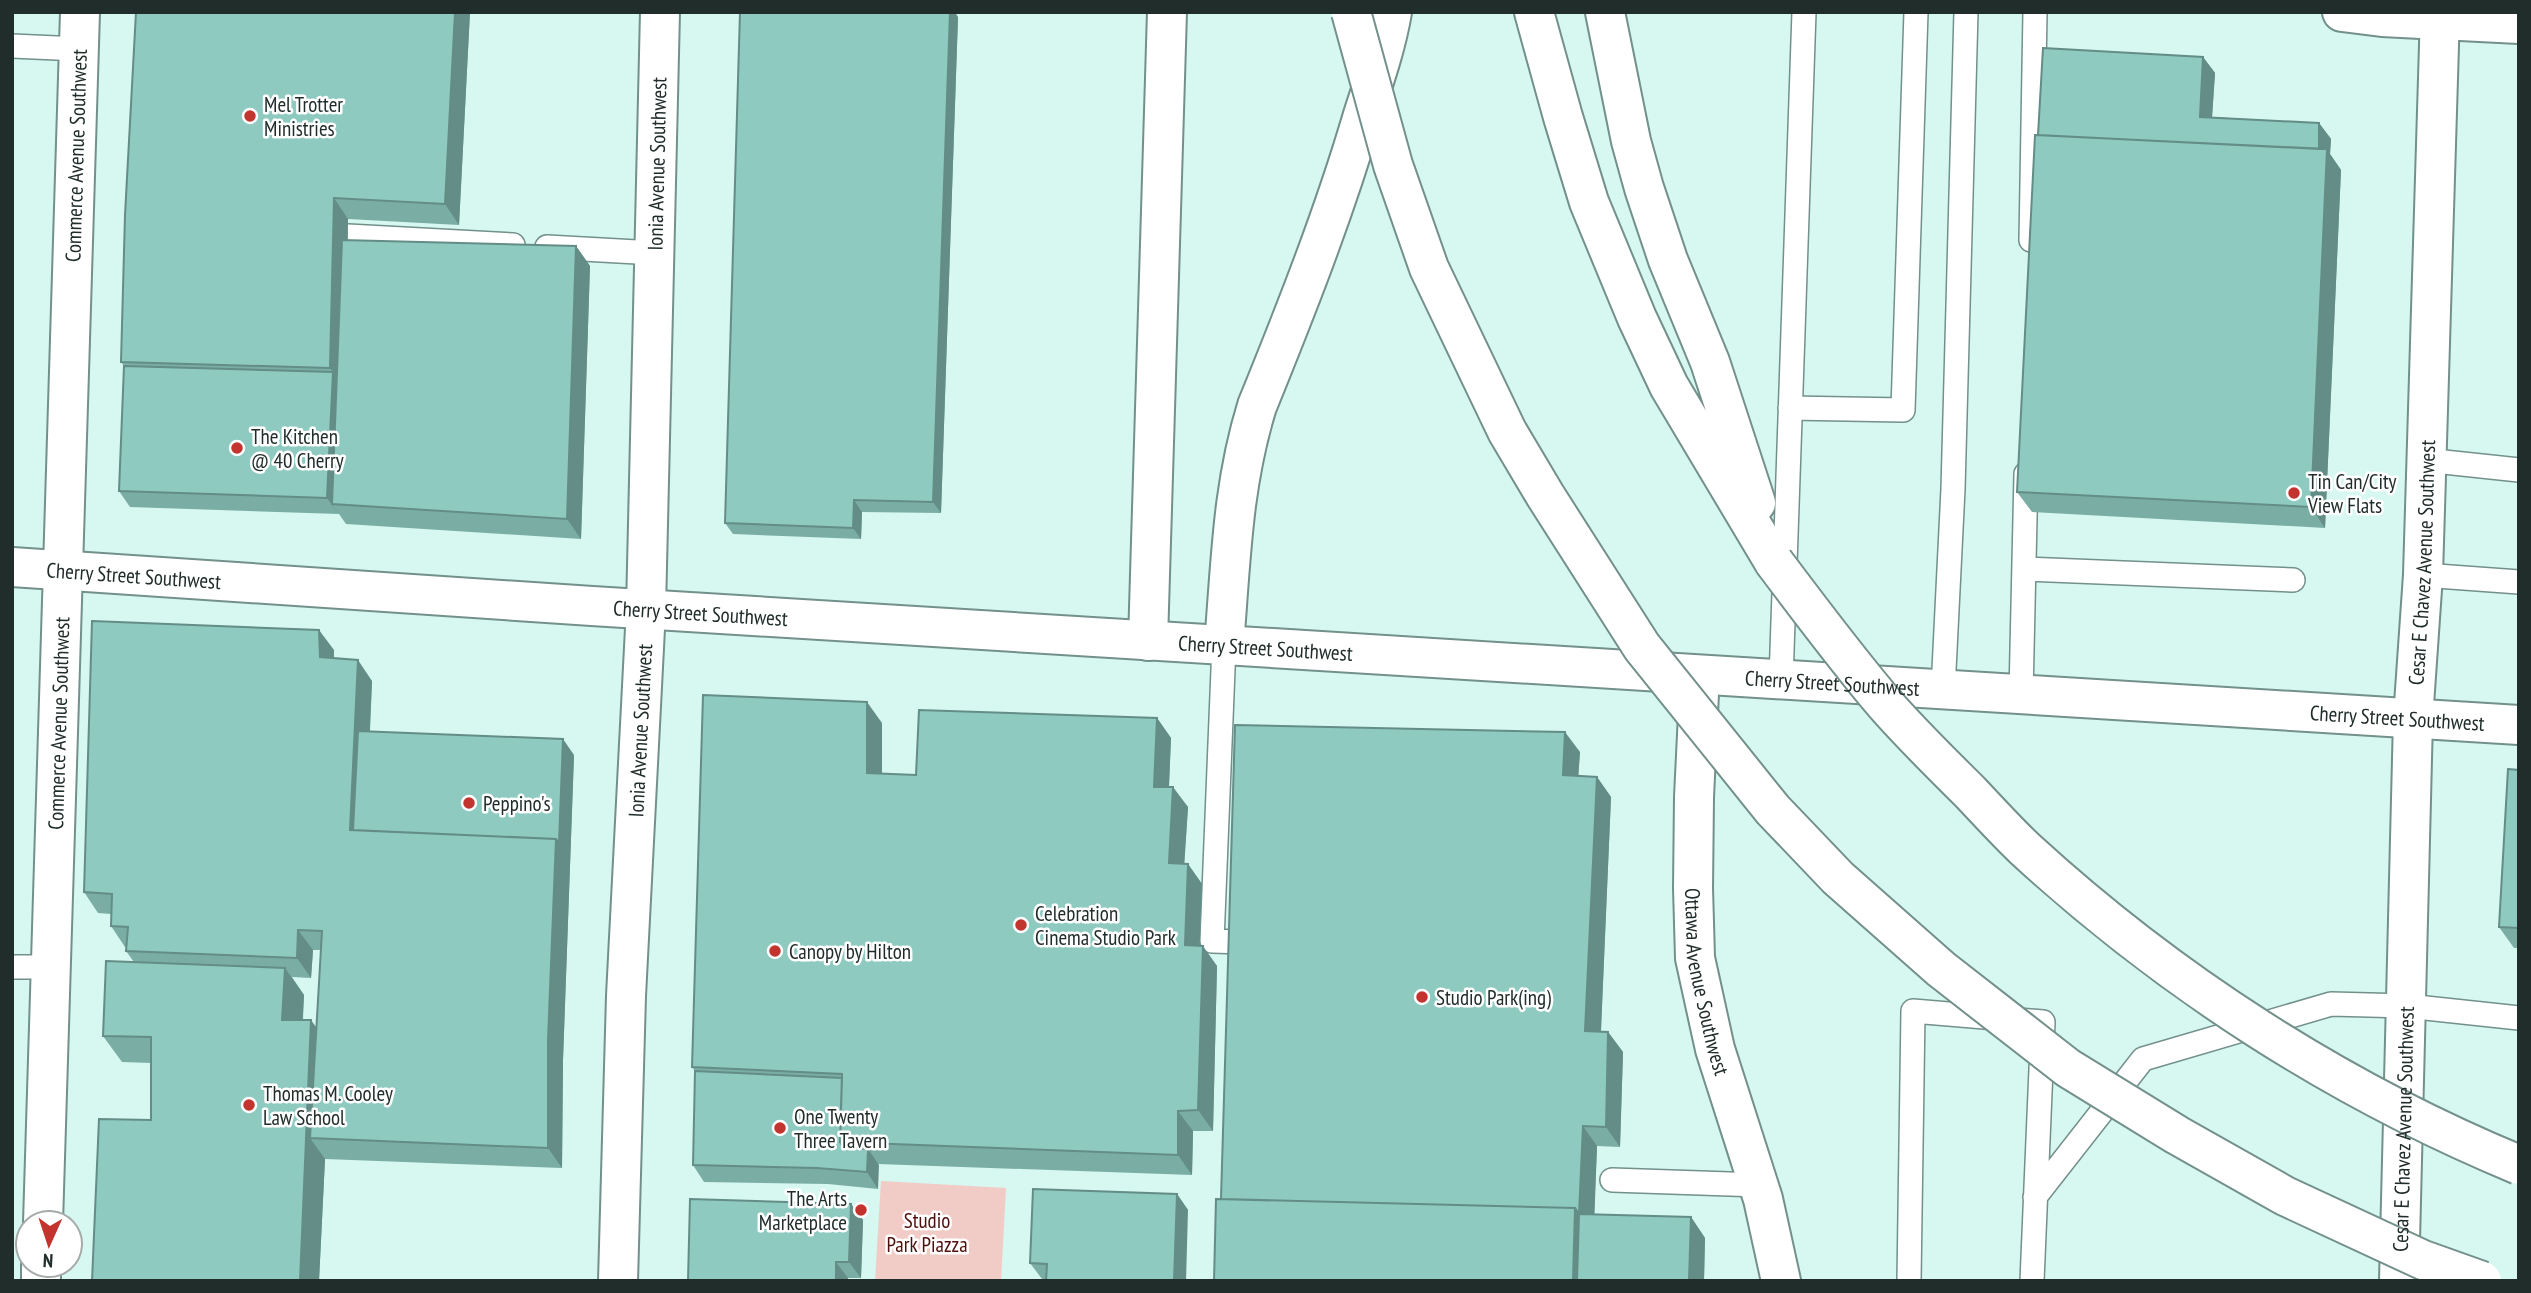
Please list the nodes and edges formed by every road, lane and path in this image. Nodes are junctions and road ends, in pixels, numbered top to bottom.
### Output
1 (660, 12) edge
2 (1167, 12) edge
3 (1351, 12) edge
4 (1392, 12) edge
5 (1534, 12) edge
6 (1605, 12) edge
7 (1804, 12) edge
8 (1916, 12) edge
9 (1966, 12) edge
10 (2035, 12) edge
11 (2342, 12) edge
12 (2440, 16) edge
13 (2519, 24) edge
14 (80, 31) edge
15 (12, 46) edge
16 (348, 236) edge
17 (655, 253) junction
18 (2030, 263) edge
19 (1790, 408) junction
20 (2026, 457) edge
21 (2425, 460) junction
22 (2519, 470) edge
23 (1774, 562) junction
24 (12, 567) edge
25 (2024, 569) junction
26 (62, 571) junction
27 (2423, 575) junction
28 (2293, 580) dead end
29 (2519, 582) edge
30 (646, 609) junction
31 (1148, 641) junction
32 (1224, 645) junction
33 (1700, 675) junction
34 (1781, 680) junction
35 (1943, 690) junction
36 (2021, 695) junction
37 (2413, 719) junction
38 (2519, 725) edge
39 (1243, 942) edge
40 (12, 967) edge
41 (50, 967) junction
42 (2407, 1006) junction
43 (2519, 1018) edge
44 (2519, 1165) edge
45 (1612, 1180) dead end
46 (1759, 1185) junction
47 (2035, 1197) junction
48 (43, 1209) edge
49 (618, 1281) edge
50 (1782, 1281) edge
51 (1909, 1281) edge
52 (2032, 1281) edge
53 (2399, 1281) edge
54 (2482, 1281) edge

1 - 17 main road, Ionia Avenue Southwest
2 - 31 main road
3 - 54 main road, bridge
4 - 32 main road
5 - 23 main road
6 - 23 main road
7 - 19 lane
8 - 19 lane
9 - 35 lane
10 - 18 lane
11 - 12 main road
12 - 13 main road
12 - 21 main road, Cesar E Chavez Avenue Southwest
14 - 15 lane
14 - 26 main road, Commerce Avenue Southwest
16 - 17 lane
17 - 30 main road, Ionia Avenue Southwest
19 - 34 lane
20 - 25 lane
21 - 22 lane
21 - 27 main road, Cesar E Chavez Avenue Southwest
23 - 44 main road, bridge
24 - 26 main road, Cherry Street Southwest
25 - 28 lane
25 - 36 lane
26 - 30 main road, Cherry Street Southwest
26 - 41 main road, Commerce Avenue Southwest
27 - 29 lane
27 - 37 main road, Cesar E Chavez Avenue Southwest
30 - 31 main road, Cherry Street Southwest
30 - 49 main road, Ionia Avenue Southwest
31 - 32 main road, Cherry Street Southwest
32 - 33 main road, Cherry Street Southwest
32 - 39 lane
33 - 34 main road, Cherry Street Southwest
33 - 46 main road, Ottawa Avenue Southwest
34 - 35 main road, Cherry Street Southwest
35 - 36 main road, Cherry Street Southwest
36 - 37 main road, Cherry Street Southwest
37 - 38 main road, Cherry Street Southwest
37 - 42 main road, Cesar E Chavez Avenue Southwest
40 - 41 lane
41 - 48 main road, Commerce Avenue Southwest
42 - 43 lane
42 - 47 lane
42 - 53 main road, Cesar E Chavez Avenue Southwest
45 - 46 lane
46 - 50 main road, Ottawa Avenue Southwest
47 - 51 lane
47 - 52 lane

